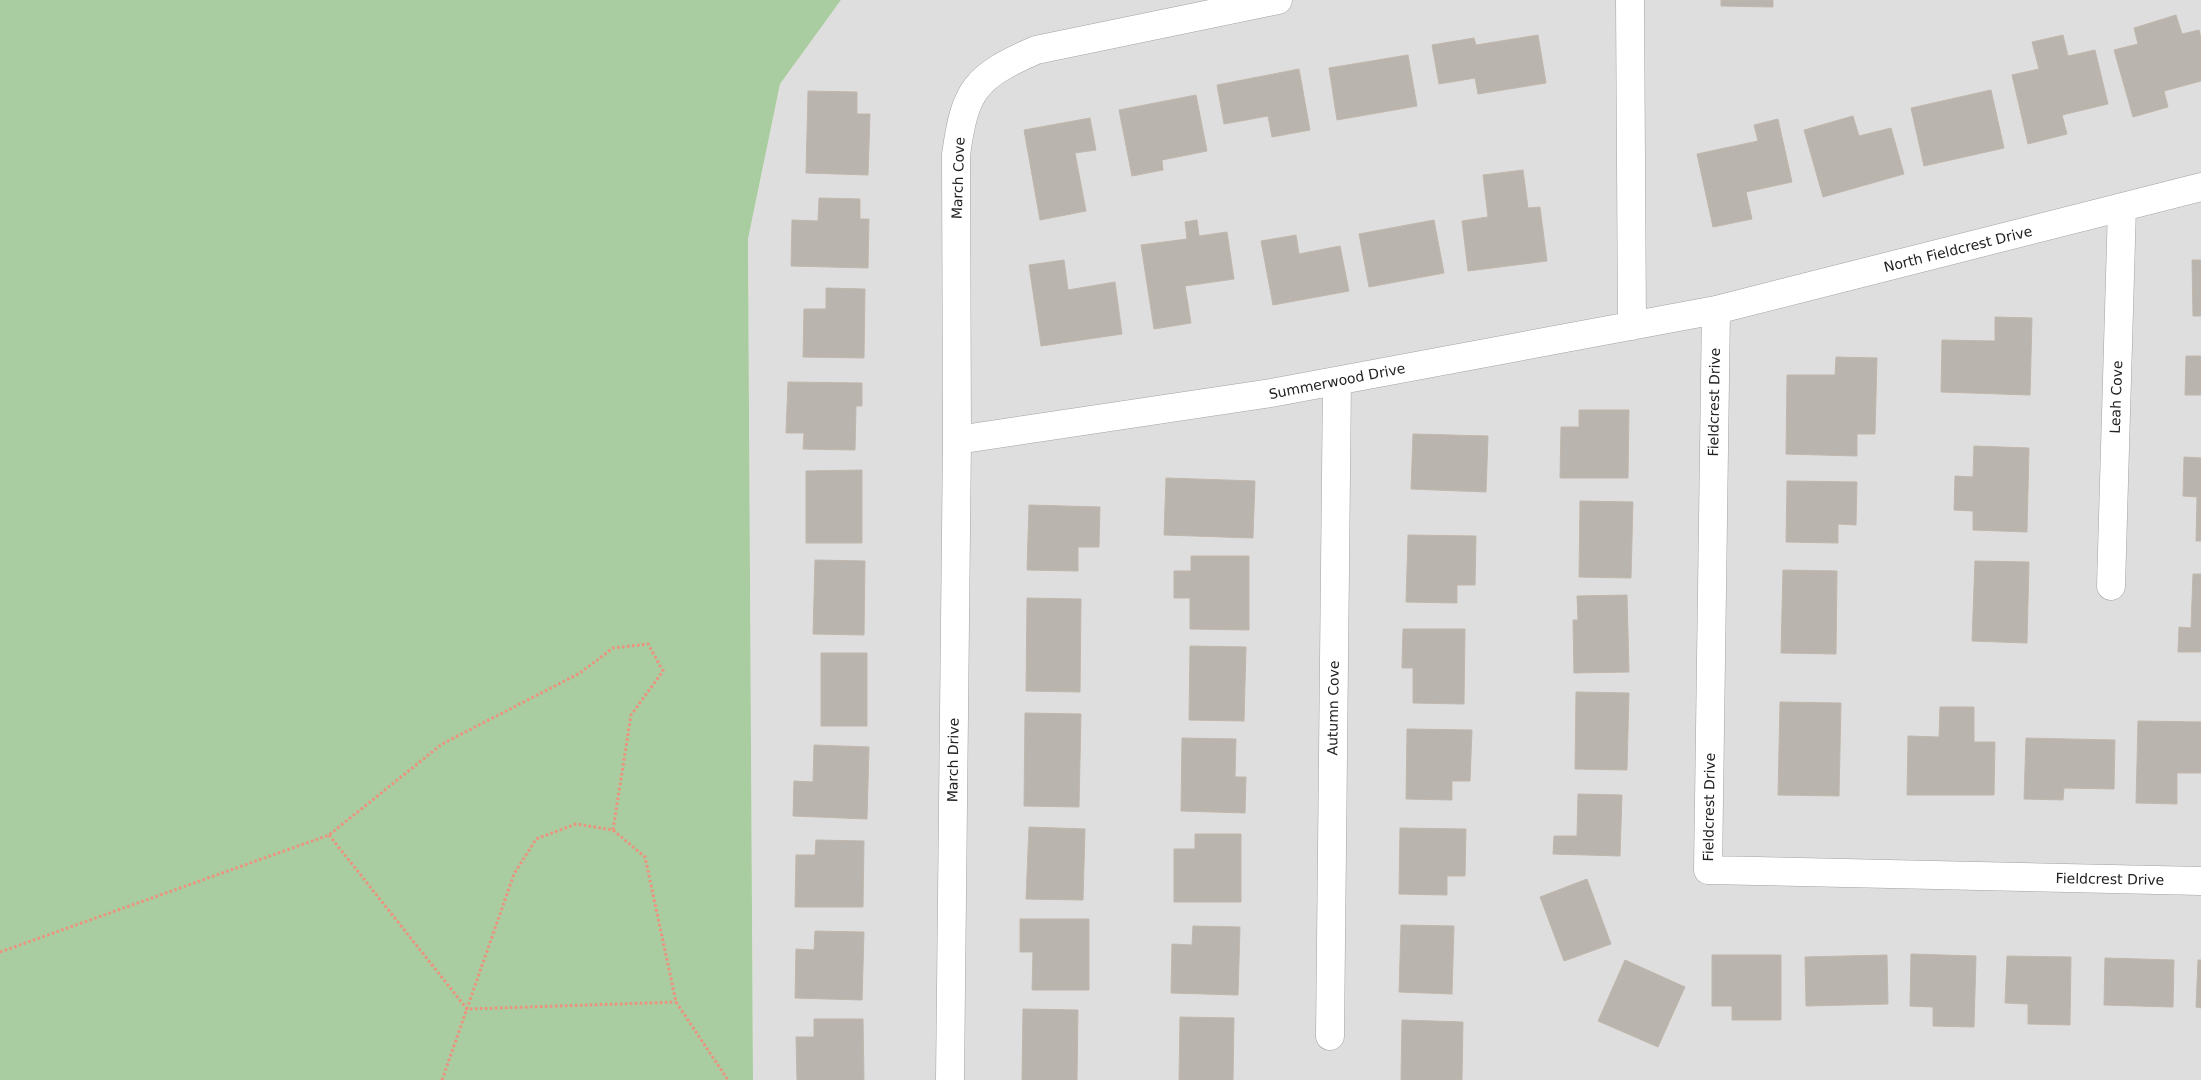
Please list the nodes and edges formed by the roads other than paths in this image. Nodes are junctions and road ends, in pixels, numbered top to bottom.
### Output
1 (1278, 0) edge
2 (1630, 0) edge
3 (2201, 187) edge
4 (2122, 208) junction
5 (1716, 310) junction
6 (1632, 326) junction
7 (1337, 381) junction
8 (957, 440) junction
9 (2111, 586) dead end
10 (2201, 881) edge
11 (1330, 1036) dead end
12 (950, 1080) edge

1 - 8 street, March Cove
2 - 6 street
3 - 4 street, North Fieldcrest Drive
4 - 5 street, North Fieldcrest Drive
4 - 9 street, Leah Cove
5 - 6 street, Summerwood Drive
5 - 10 street, Fieldcrest Drive
6 - 7 street, Summerwood Drive
7 - 8 street, Summerwood Drive
7 - 11 street, Autumn Cove
8 - 12 street, March Drive

